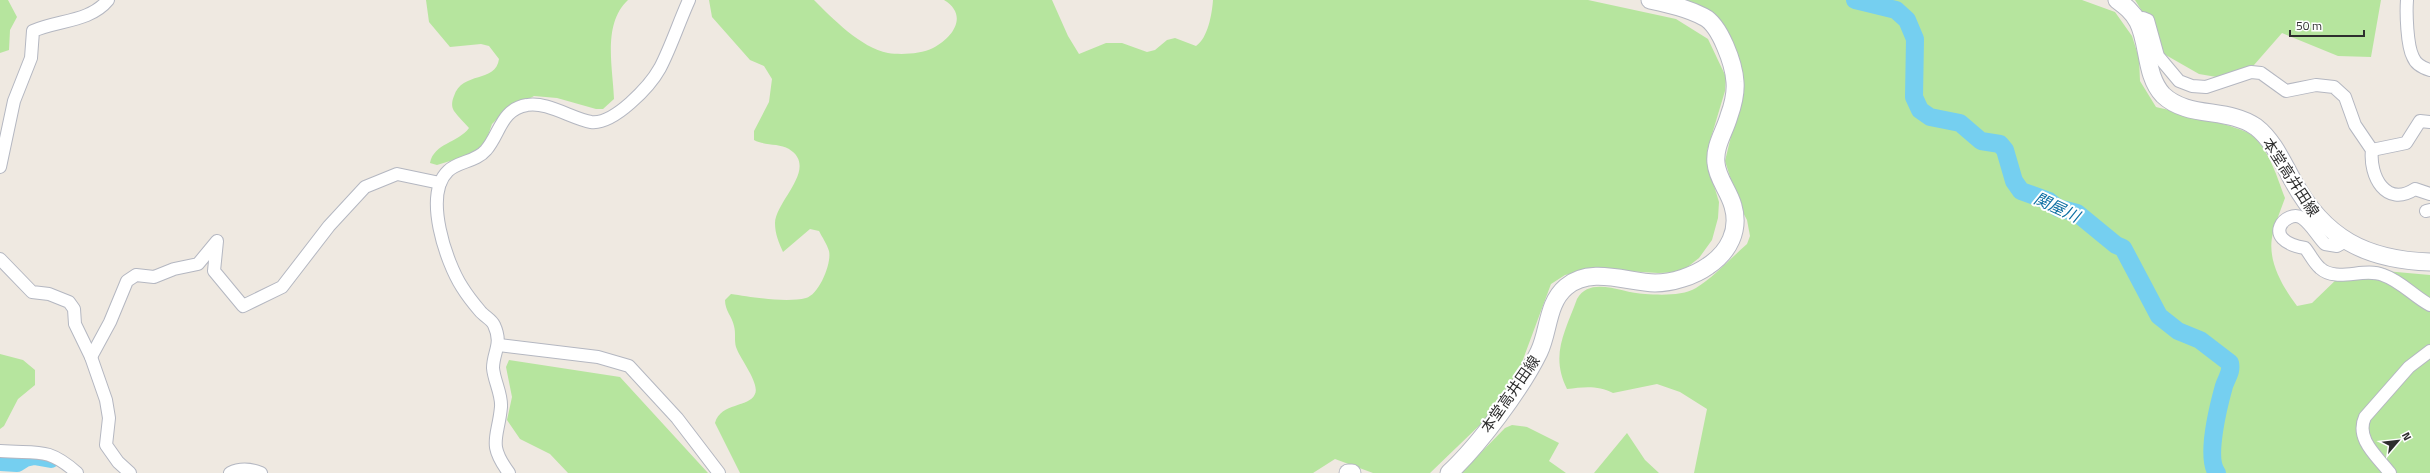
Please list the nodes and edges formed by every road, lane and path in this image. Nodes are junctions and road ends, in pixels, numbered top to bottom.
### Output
1 (108, 0) edge
2 (689, 0) edge
3 (1650, 0) edge
4 (2117, 0) edge
5 (2407, 0) edge
6 (2138, 21) junction
7 (2430, 70) edge
8 (2430, 122) edge
9 (2372, 150) junction
10 (0, 167) edge
11 (440, 183) junction
12 (2430, 194) edge
13 (2346, 241) junction
14 (0, 259) edge
15 (2430, 262) edge
16 (2430, 305) edge
17 (499, 345) junction
18 (2430, 351) edge
19 (90, 357) junction
20 (0, 451) edge
21 (76, 473) edge
22 (130, 473) edge
23 (230, 473) edge
24 (261, 473) edge
25 (509, 473) edge
26 (719, 473) edge
27 (1348, 473) edge
28 (1352, 473) edge
29 (1449, 473) edge
30 (2390, 473) edge

1 - 10 street
2 - 11 street
3 - 29 main road, 本堂高井田線
4 - 6 main road, 本堂高井田線
5 - 7 street
6 - 9 street
6 - 13 main road, 本堂高井田線
8 - 9 street
9 - 12 street
11 - 17 street
11 - 19 street
13 - 15 main road, 本堂高井田線
13 - 16 street
14 - 19 street
17 - 25 street
17 - 26 street
18 - 30 street
19 - 22 street
20 - 21 street
23 - 24 street
27 - 28 main road

